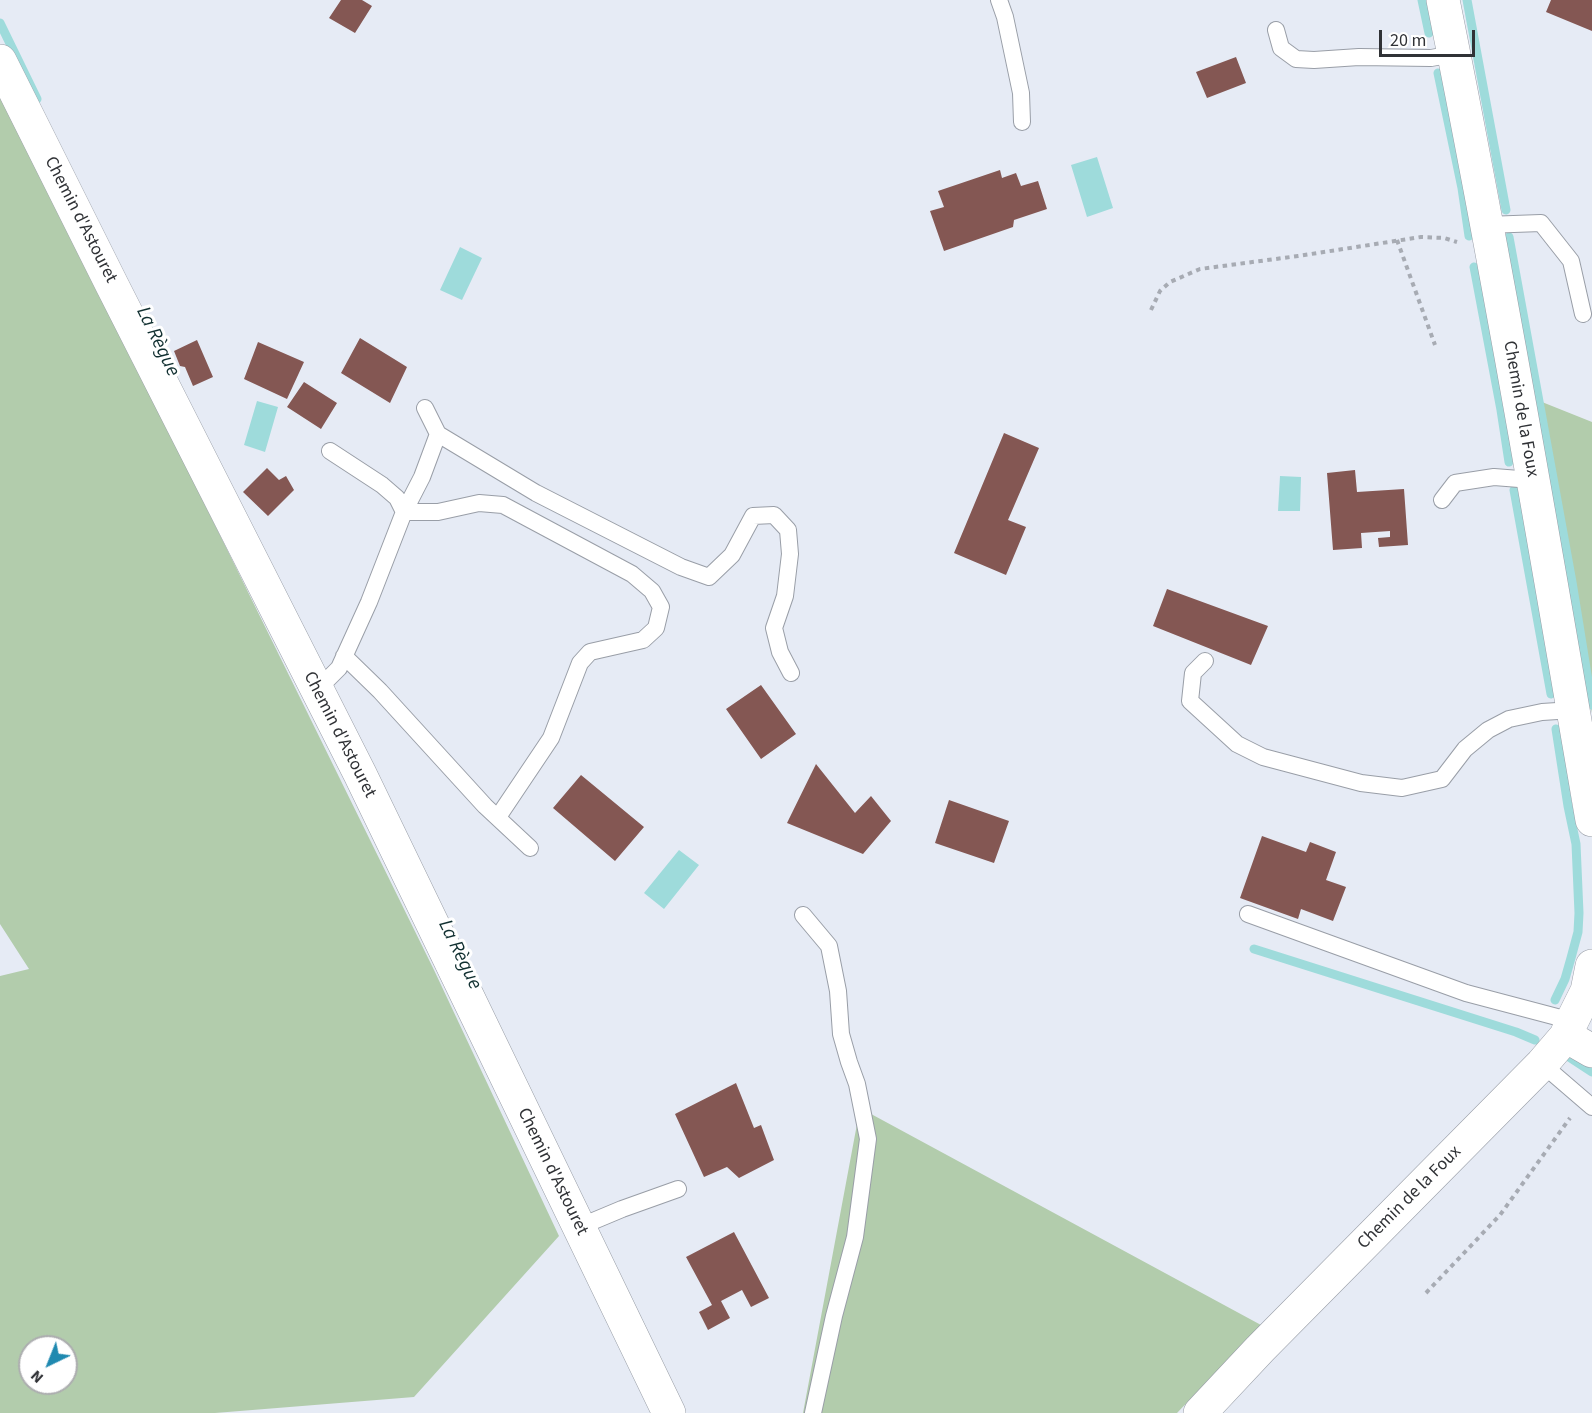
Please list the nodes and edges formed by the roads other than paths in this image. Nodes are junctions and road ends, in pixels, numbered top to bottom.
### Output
1 (999, 0) edge
2 (1443, 0) edge
3 (1276, 30) dead end
4 (1454, 54) junction
5 (0, 61) edge
6 (1022, 122) dead end
7 (1488, 237) junction
8 (1583, 314) dead end
9 (425, 408) dead end
10 (438, 434) junction
11 (330, 451) dead end
12 (1532, 480) junction
13 (1442, 500) dead end
14 (404, 512) junction
15 (344, 656) junction
16 (1205, 661) dead end
17 (791, 673) dead end
18 (317, 690) junction
19 (1573, 710) junction
20 (498, 818) junction
21 (1592, 820) edge
22 (530, 848) dead end
23 (1248, 914) dead end
24 (803, 915) dead end
25 (1592, 966) edge
26 (1576, 1036) edge
27 (1542, 1064) junction
28 (1587, 1104) edge
29 (678, 1189) dead end
30 (579, 1227) junction
31 (669, 1413) edge
32 (813, 1413) edge
33 (1200, 1413) edge

1 - 6 lane
2 - 4 street, Chemin de la Foux
3 - 4 lane
4 - 7 street, Chemin de la Foux
5 - 18 street, Chemin d'Astouret
7 - 8 lane
7 - 12 street, Chemin de la Foux
9 - 10 lane
10 - 14 lane
10 - 17 lane
11 - 14 lane
12 - 13 lane
12 - 19 street, Chemin de la Foux
14 - 15 lane
14 - 20 lane
15 - 18 lane
15 - 20 lane
16 - 19 lane
18 - 30 street, Chemin d'Astouret
19 - 21 street, Chemin de la Foux
20 - 22 lane
23 - 26 lane
24 - 32 lane
25 - 26 street, Chemin de la Foux
26 - 27 street, Chemin de la Foux
27 - 28 lane
27 - 33 street, Chemin de la Foux
29 - 30 lane
30 - 31 street, Chemin d'Astouret

